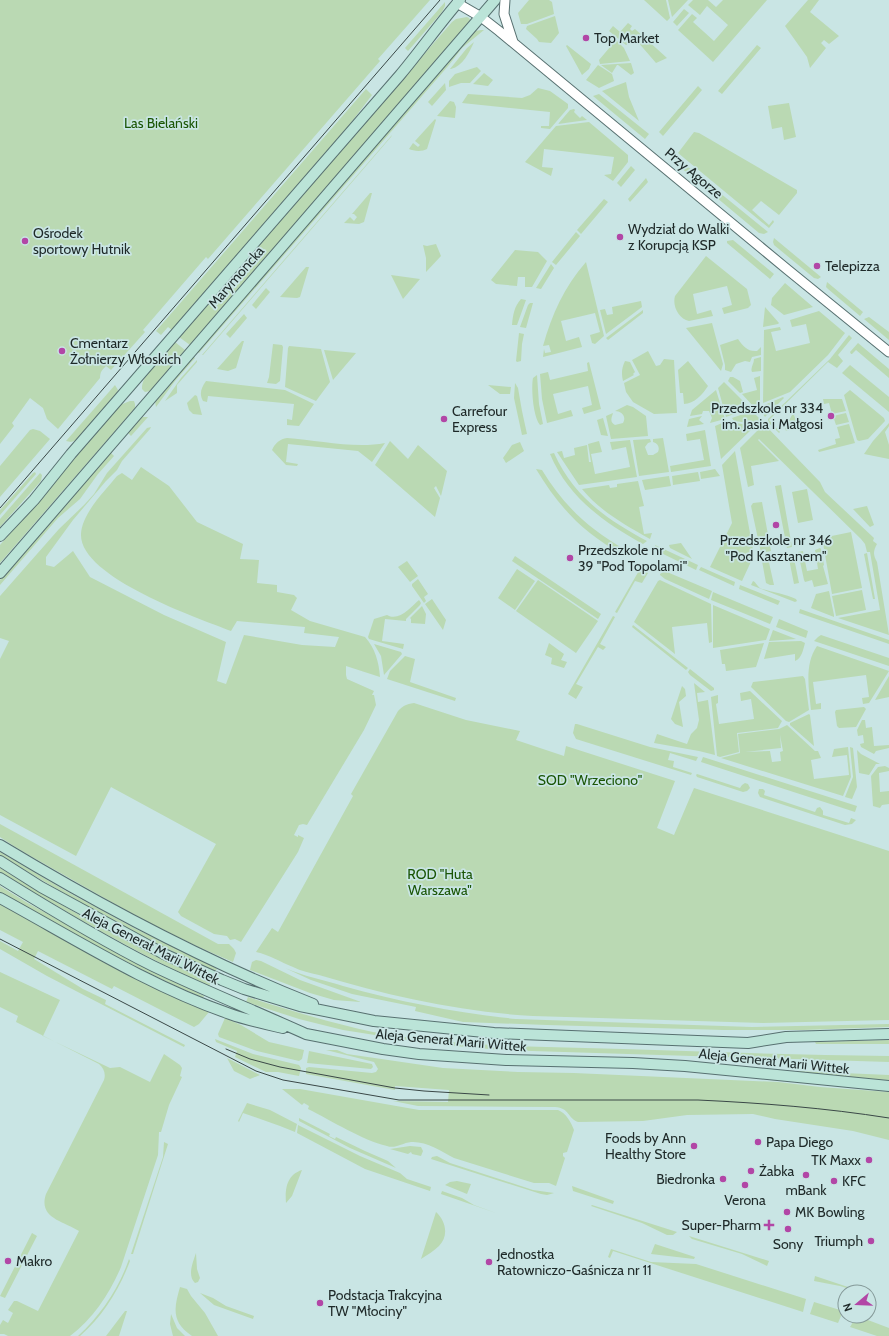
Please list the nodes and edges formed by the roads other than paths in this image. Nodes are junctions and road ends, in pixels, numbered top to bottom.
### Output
1 (495, 0) edge
2 (506, 0) edge
3 (458, 2) edge
4 (481, 17) junction
5 (513, 42) junction
6 (889, 352) edge
7 (0, 536) edge
8 (0, 573) edge
9 (0, 845) edge
10 (0, 861) edge
11 (0, 878) edge
12 (0, 898) edge
13 (343, 1016) junction
14 (306, 1034) junction
15 (889, 1034) edge
16 (889, 1086) edge

1 - 4 main road, Marymoncka
2 - 5 street
3 - 4 street, Przy Agorze
3 - 7 main road, Marymoncka
4 - 5 street, Przy Agorze
4 - 8 main road, Marymoncka
5 - 6 street, Przy Agorze
9 - 13 main road
10 - 13 main road, Aleja Generał Marii Wittek
11 - 14 main road, Aleja Generał Marii Wittek
12 - 14 main road
13 - 15 main road, Aleja Generał Marii Wittek
14 - 16 main road, Aleja Generał Marii Wittek

